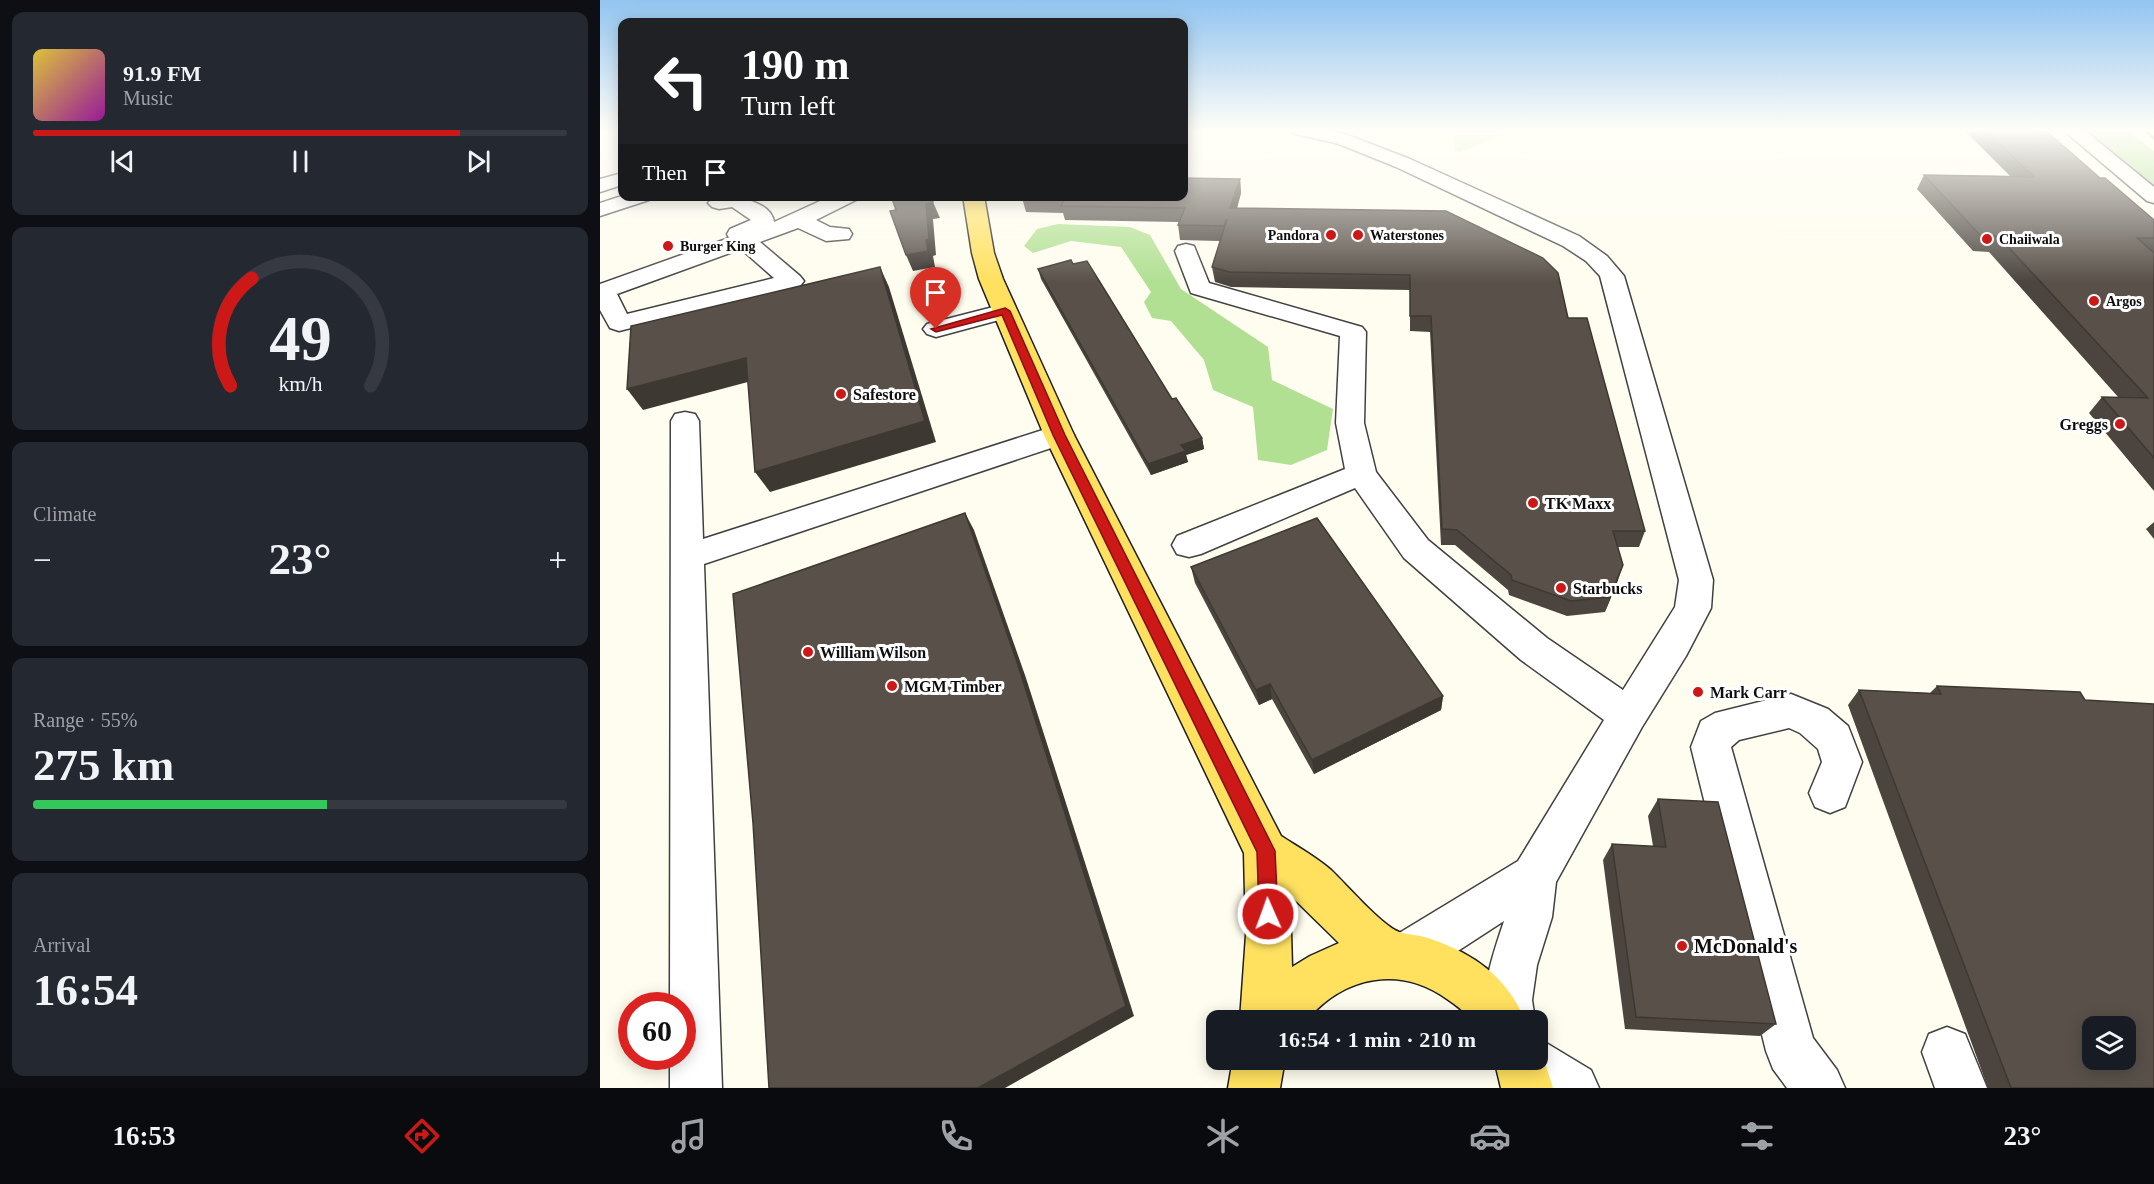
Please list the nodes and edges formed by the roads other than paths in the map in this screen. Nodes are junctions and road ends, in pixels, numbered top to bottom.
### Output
1 (618, 180) edge
2 (1440, 180) edge
3 (2133, 180) edge
4 (600, 186) edge
5 (2154, 197) edge
6 (627, 201) edge
7 (725, 201) edge
8 (734, 201) edge
9 (974, 201) edge
10 (828, 202) edge
11 (719, 203) dead end
12 (600, 210) edge
13 (799, 220) junction
14 (841, 234) dead end
15 (744, 240) junction
16 (1186, 250) dead end
17 (601, 286) edge
18 (1005, 311) junction
19 (610, 325) edge
20 (936, 329) dead end
21 (685, 421) dead end
22 (1059, 435) junction
23 (1361, 474) junction
24 (1189, 545) dead end
25 (687, 557) junction
26 (1628, 715) junction
27 (1830, 793) dead end
28 (1266, 851) junction
29 (1534, 877) junction
30 (1398, 954) junction
31 (1265, 1010) edge
32 (1284, 1010) edge
33 (1493, 1010) edge
34 (1509, 1010) edge
35 (1257, 1070) edge
36 (1523, 1070) edge
37 (1544, 1070) edge
38 (696, 1088) edge
39 (1254, 1088) edge
40 (1527, 1088) edge
41 (1573, 1088) edge
42 (1819, 1088) edge

1 - 4 street
2 - 26 street
3 - 5 street
6 - 12 street
7 - 11 street
8 - 17 street
9 - 18 main road
10 - 13 street
13 - 14 street
13 - 15 street
15 - 17 street
15 - 19 street
16 - 23 street
17 - 19 street
18 - 20 street
18 - 22 main road
21 - 25 street
22 - 25 street
22 - 28 main road
23 - 24 street
23 - 26 street
25 - 38 street
26 - 29 street
27 - 42 street
28 - 30 main road
28 - 31 main road
29 - 30 street
29 - 34 street
30 - 32 main road
30 - 33 main road
35 - 39 main road
36 - 40 main road
37 - 41 street

